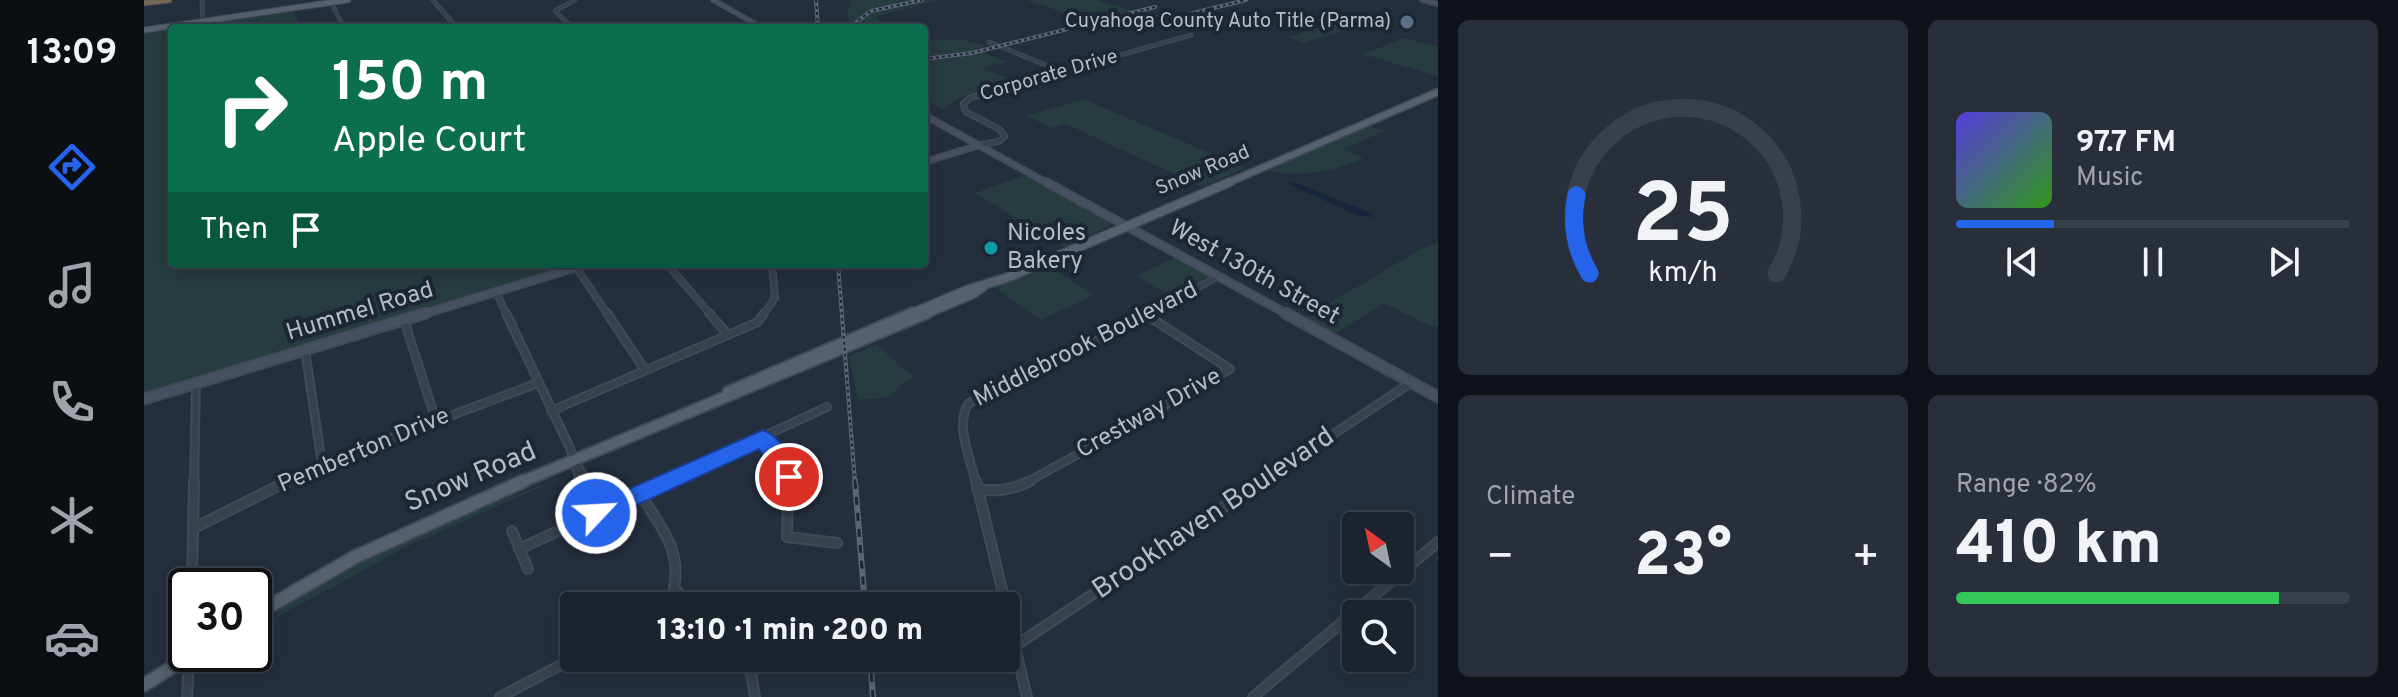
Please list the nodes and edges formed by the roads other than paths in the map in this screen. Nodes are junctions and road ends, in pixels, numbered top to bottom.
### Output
1 (169, 0) edge
2 (202, 0) edge
3 (348, 0) edge
4 (433, 0) edge
5 (575, 0) edge
6 (713, 0) edge
7 (1422, 0) edge
8 (146, 1) edge
9 (331, 2) junction
10 (1438, 4) edge
11 (203, 21) junction
12 (183, 24) edge
13 (342, 24) edge
14 (454, 24) edge
15 (569, 24) edge
16 (756, 24) edge
17 (168, 26) edge
18 (144, 30) edge
19 (1191, 35) dead end
20 (989, 42) dead end
21 (1063, 72) junction
22 (1438, 92) edge
23 (928, 117) edge
24 (980, 145) junction
25 (928, 161) edge
26 (1127, 226) junction
27 (573, 268) edge
28 (577, 268) edge
29 (670, 268) edge
30 (772, 268) edge
31 (1218, 276) junction
32 (496, 292) junction
33 (1148, 316) junction
34 (404, 320) junction
35 (728, 335) junction
36 (305, 350) junction
37 (645, 370) junction
38 (1412, 382) junction
39 (196, 383) junction
40 (538, 383) junction
41 (1438, 397) edge
42 (144, 399) edge
43 (827, 407) dead end
44 (551, 411) junction
45 (811, 415) junction
46 (436, 421) junction
47 (818, 423) dead end
48 (763, 438) junction
49 (574, 460) junction
50 (322, 464) junction
51 (977, 489) junction
52 (640, 493) junction
53 (604, 509) junction
54 (596, 513) junction
55 (194, 528) junction
56 (512, 531) dead end
57 (1438, 542) edge
58 (837, 543) dead end
59 (519, 549) junction
60 (193, 568) edge
61 (528, 569) dead end
62 (678, 592) edge
63 (1002, 592) edge
64 (272, 605) edge
65 (1020, 643) edge
66 (560, 665) edge
67 (1020, 667) edge
68 (168, 670) edge
69 (189, 672) edge
70 (750, 672) edge
71 (144, 685) edge
72 (187, 697) edge
73 (500, 697) edge
74 (755, 697) edge
75 (1027, 697) edge
76 (1253, 697) edge

1 - 8 highway
2 - 11 street
3 - 9 main road
4 - 14 street
5 - 15 street
6 - 16 main road
7 - 10 main road
9 - 11 main road
9 - 13 street
11 - 12 main road
17 - 18 main road
19 - 21 street, Corporate Drive
20 - 21 street
21 - 24 street, Corporate Drive
22 - 26 main road, Snow Road
23 - 24 main road, West 130th Street
24 - 25 main road
24 - 26 main road, West 130th Street
26 - 31 main road, West 130th Street
26 - 49 main road, Snow Road
27 - 32 main road, Hummel Road
28 - 37 street
29 - 35 street
30 - 35 street
31 - 33 street, Middlebrook Boulevard
31 - 38 main road, West 130th Street
32 - 34 main road, Hummel Road
32 - 40 street
33 - 51 street, Middlebrook Boulevard
33 - 51 street, Crestway Drive
34 - 36 main road, Hummel Road
34 - 46 street
35 - 37 street
36 - 39 main road, Hummel Road
36 - 50 street
37 - 44 street
38 - 41 main road, West 130th Street
38 - 65 street, Brookhaven Boulevard
39 - 42 main road, Hummel Road
39 - 55 street
40 - 44 street
40 - 46 street, Pemberton Drive
43 - 45 street
44 - 49 street
45 - 47 street
45 - 48 street
46 - 50 street, Pemberton Drive
48 - 52 street
48 - 58 street
49 - 53 street
49 - 54 street
49 - 64 main road, Snow Road
50 - 55 street, Pemberton Drive
51 - 63 street, Middlebrook Boulevard
52 - 53 street
52 - 62 street
53 - 54 street
54 - 59 street
55 - 60 street
56 - 59 street
57 - 76 street
59 - 61 street
66 - 73 street
67 - 75 street, Middlebrook Boulevard
68 - 71 main road
69 - 72 street
70 - 74 street

